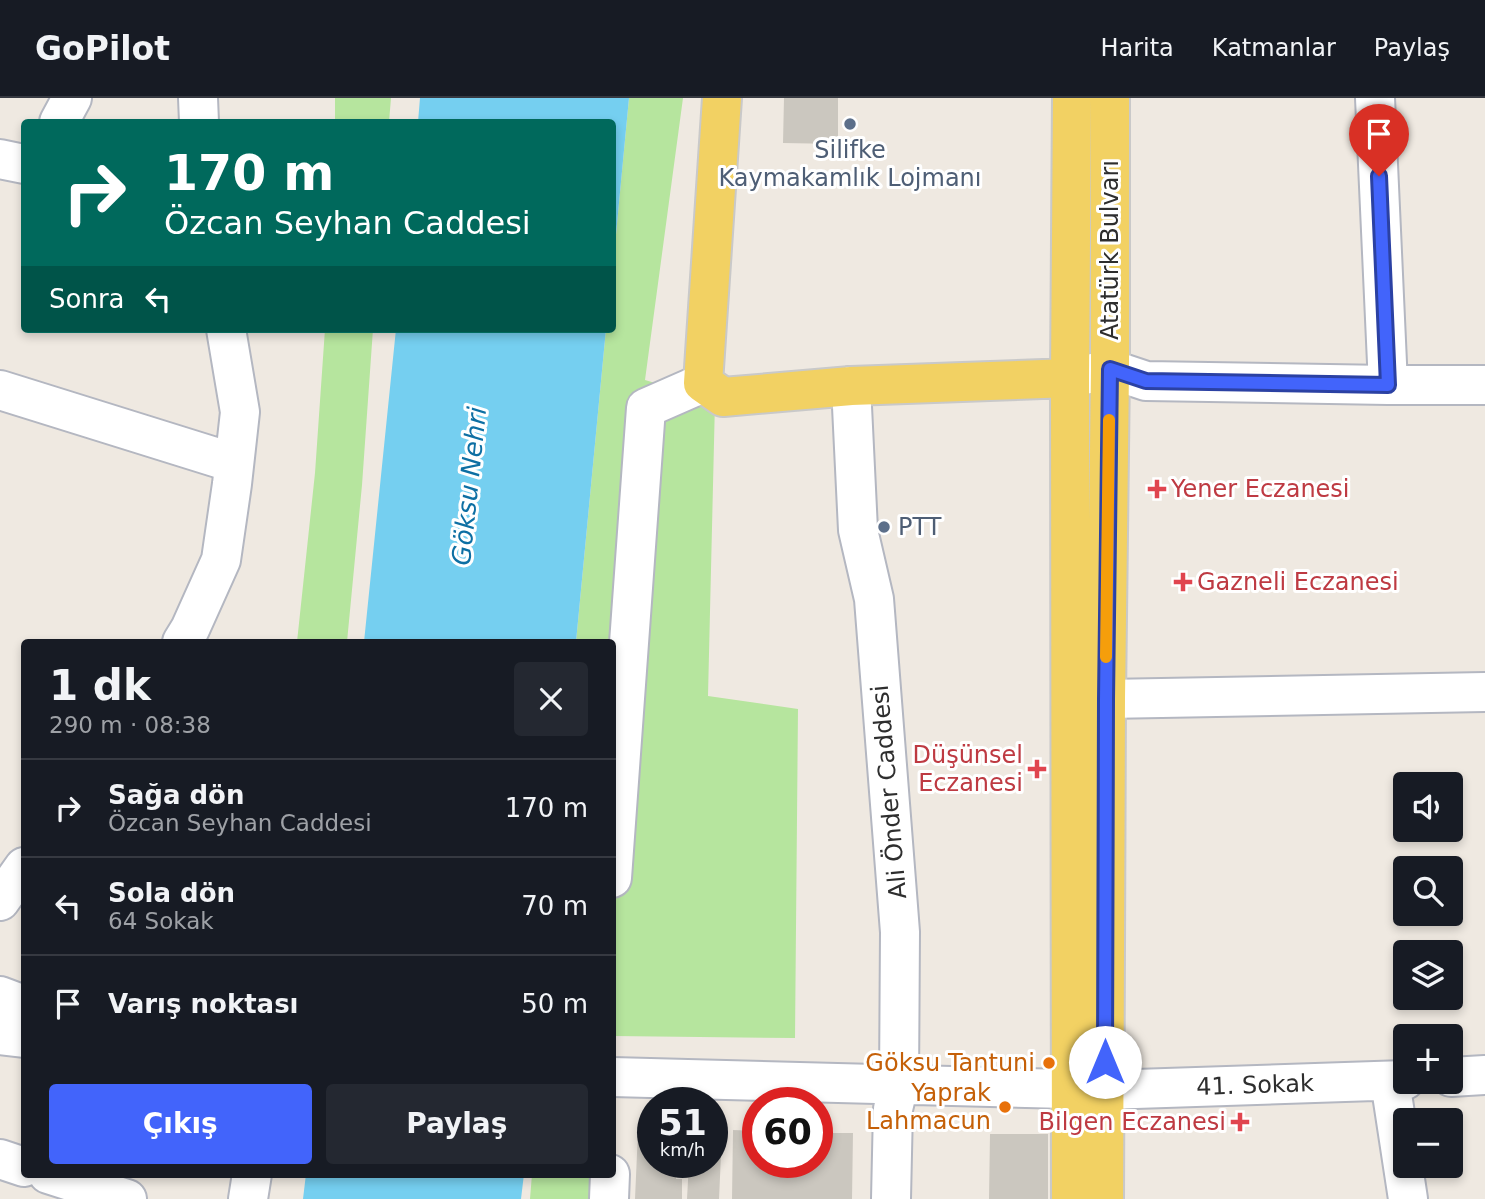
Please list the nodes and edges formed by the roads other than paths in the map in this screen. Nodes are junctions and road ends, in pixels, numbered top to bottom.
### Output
1 (72, 98) edge
2 (198, 98) edge
3 (722, 98) edge
4 (1072, 98) edge
5 (1110, 98) edge
6 (1375, 98) edge
7 (61, 119) edge
8 (199, 119) edge
9 (0, 159) edge
10 (21, 163) edge
11 (227, 333) edge
12 (1110, 369) junction
13 (1070, 378) junction
14 (704, 383) junction
15 (1388, 385) junction
16 (1485, 385) edge
17 (851, 386) junction
18 (0, 390) edge
19 (234, 463) junction
20 (184, 639) edge
21 (1485, 692) edge
22 (1106, 699) junction
23 (616, 823) edge
24 (21, 871) edge
25 (0, 901) edge
26 (0, 996) edge
27 (21, 1004) edge
28 (0, 1035) edge
29 (21, 1038) edge
30 (1485, 1075) edge
31 (1463, 1076) edge
32 (616, 1077) edge
33 (1393, 1081) edge
34 (900, 1084) junction
35 (1088, 1089) junction
36 (1398, 1094) edge
37 (0, 1159) edge
38 (21, 1166) edge
39 (610, 1178) edge
40 (61, 1185) edge
41 (127, 1199) edge
42 (609, 1199) edge
43 (891, 1199) edge
44 (1071, 1199) edge
45 (1104, 1199) edge
46 (1408, 1199) edge

1 - 7 street
2 - 8 street
3 - 14 main road
4 - 13 main road, Atatürk Bulvarı
5 - 12 main road, Atatürk Bulvarı
6 - 15 street
9 - 10 street
11 - 19 street
12 - 13 street
12 - 15 street
12 - 22 main road, Atatürk Bulvarı
13 - 17 main road
13 - 35 main road, Atatürk Bulvarı
14 - 17 main road
14 - 23 street
15 - 16 street
17 - 34 street, Ali Önder Caddesi
18 - 19 street
19 - 20 street
21 - 22 street
22 - 35 main road, Atatürk Bulvarı
24 - 25 street
26 - 27 street
28 - 29 street
30 - 31 street
32 - 34 street, 41. Sokak
33 - 35 street, 41. Sokak
34 - 35 street, 41. Sokak
34 - 43 street, Ali Önder Caddesi
35 - 44 main road
35 - 45 main road, Atatürk Bulvarı
36 - 46 street
37 - 38 street
39 - 42 street
40 - 41 street

